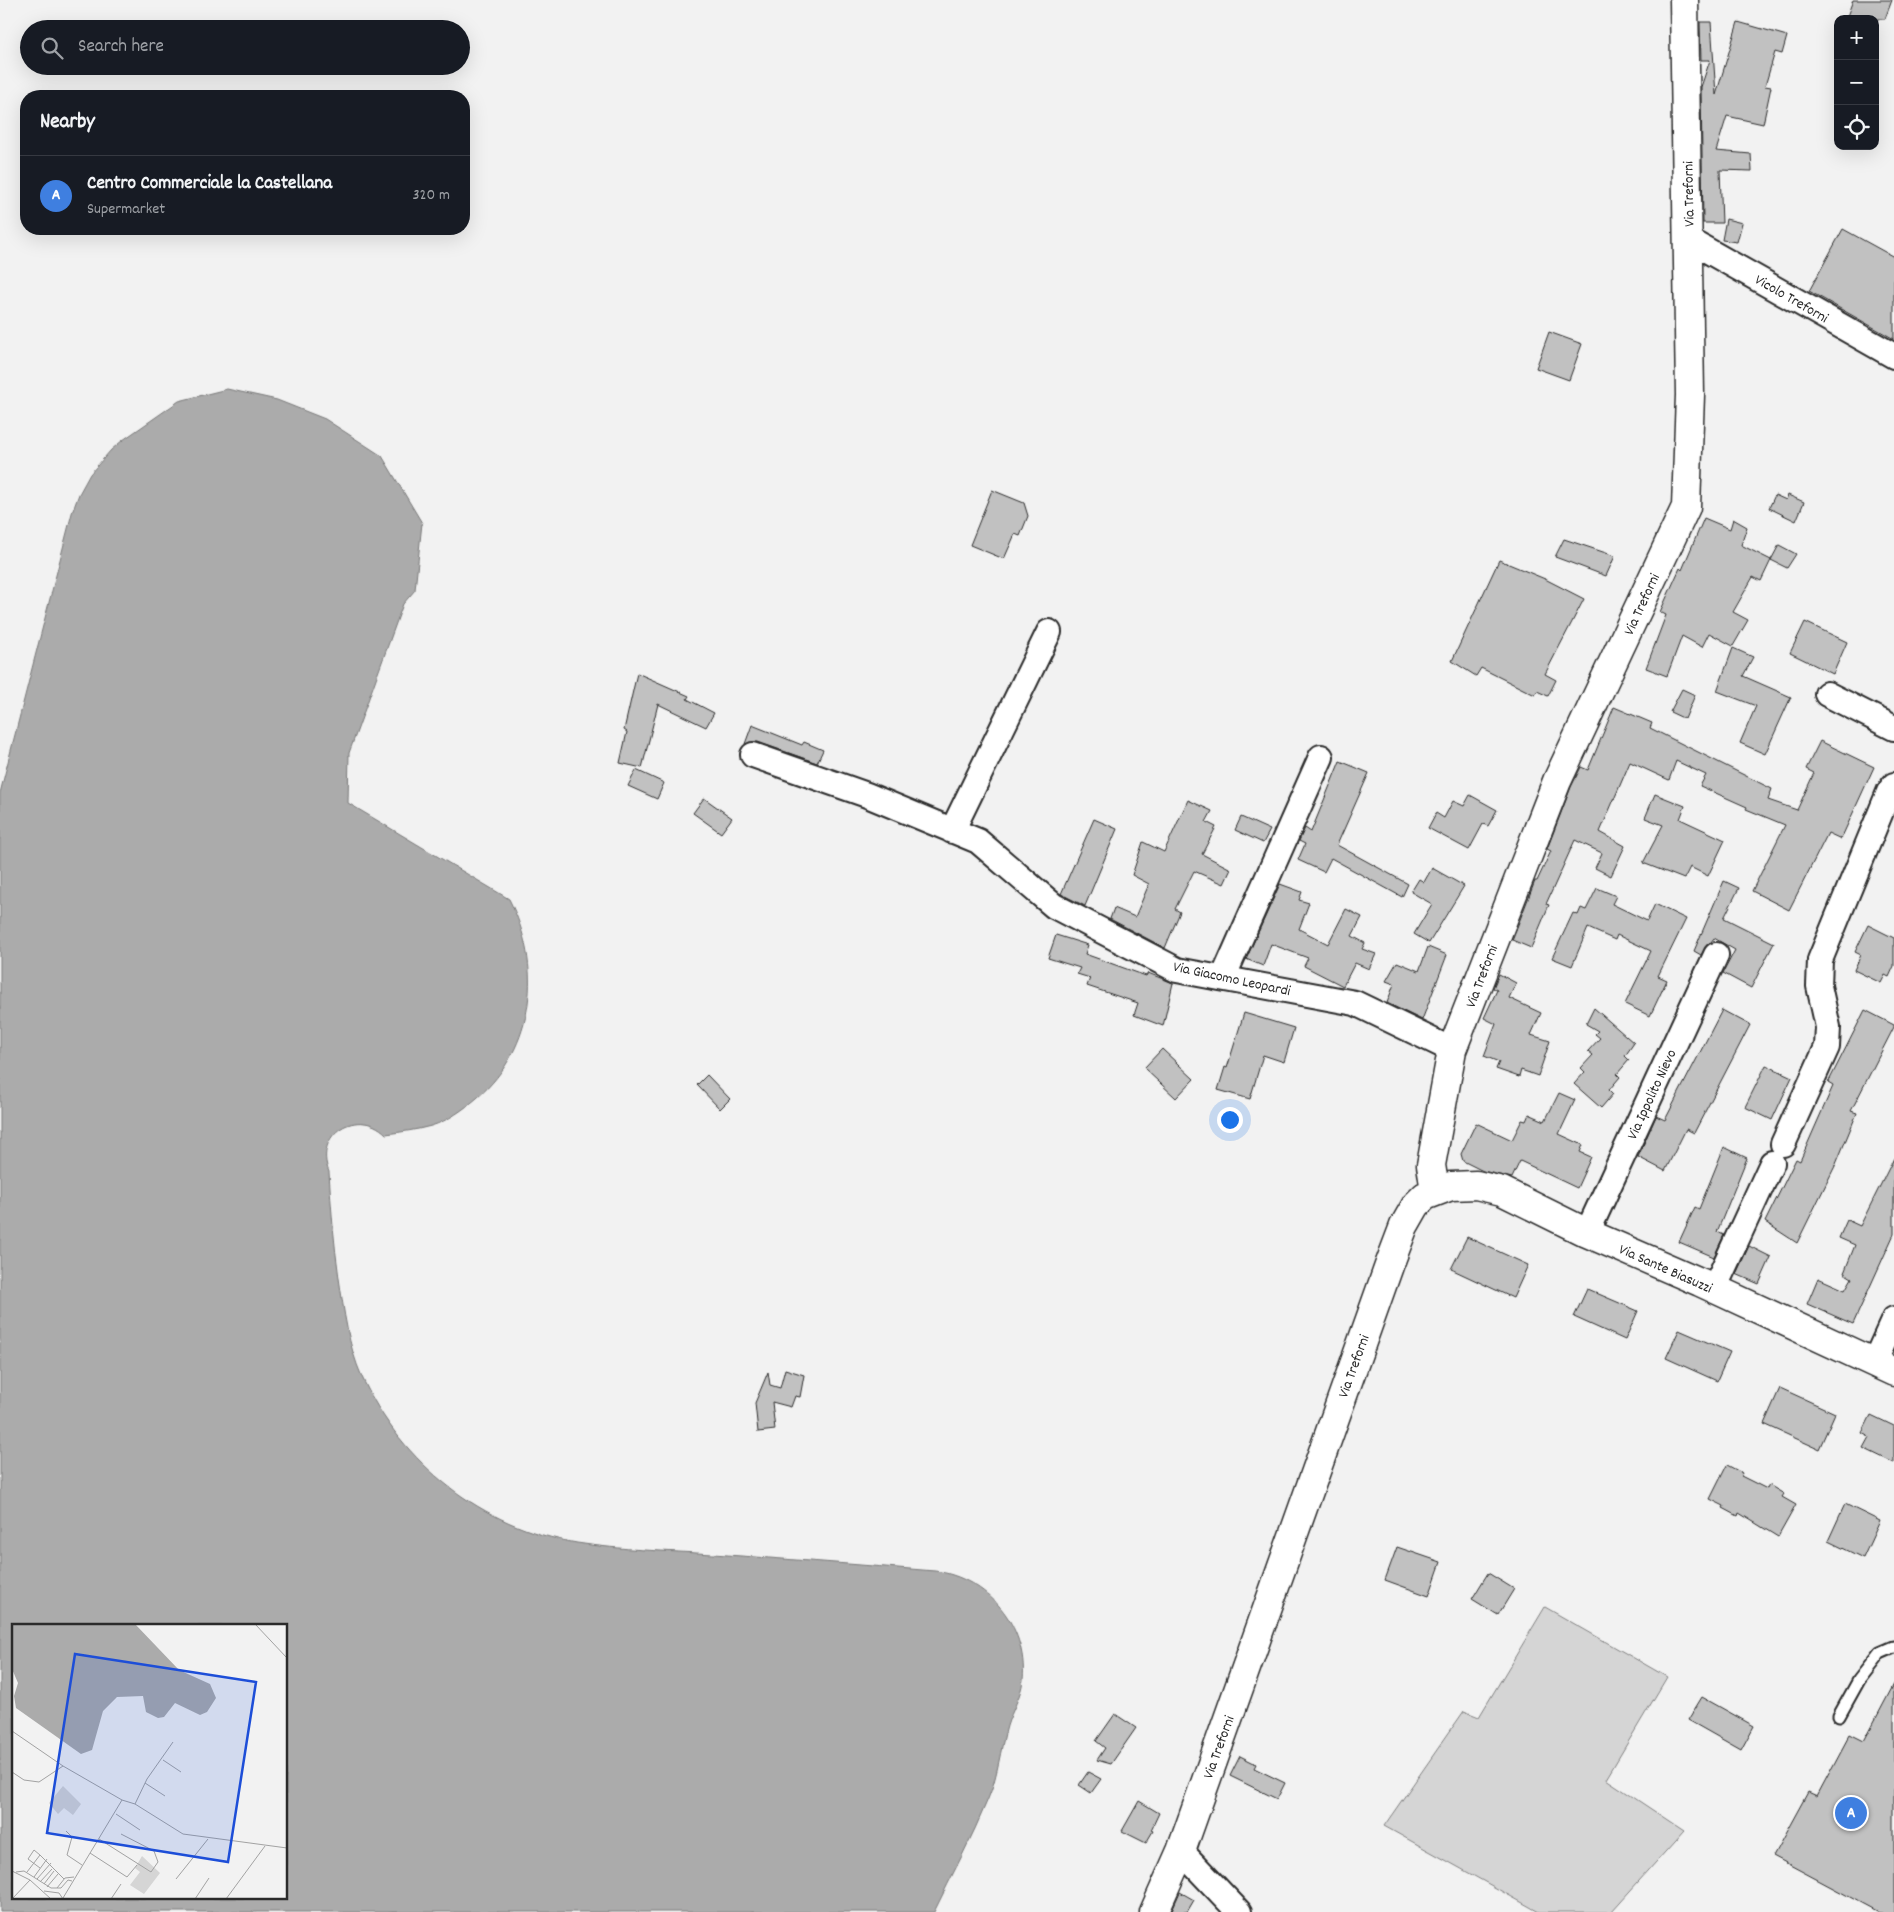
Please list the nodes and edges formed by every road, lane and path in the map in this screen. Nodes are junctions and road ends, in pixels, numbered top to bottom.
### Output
1 (1684, 0) edge
2 (1689, 240) junction
3 (1894, 356) edge
4 (1049, 632) dead end
5 (1827, 694) dead end
6 (1894, 728) edge
7 (753, 755) dead end
8 (1321, 757) dead end
9 (1894, 785) edge
10 (952, 830) junction
11 (1716, 955) dead end
12 (1223, 978) junction
13 (1452, 1050) junction
14 (1435, 1191) junction
15 (1587, 1234) junction
16 (1714, 1289) junction
17 (1894, 1319) edge
18 (1884, 1367) edge
19 (1894, 1647) edge
20 (1839, 1716) dead end
21 (1181, 1851) junction
22 (1154, 1912) edge
23 (1239, 1912) edge

1 - 2 street, Via Treforni
2 - 3 street, Vicolo Treforni
2 - 13 street, Via Treforni
4 - 10 street
5 - 6 street
7 - 10 street, Via Giacomo Leopardi
8 - 12 street
9 - 16 street
10 - 12 street, Via Giacomo Leopardi
11 - 15 street, Via Ippolito Nievo
12 - 13 street, Via Giacomo Leopardi
13 - 14 street, Via Treforni
14 - 15 street, Via Sante Biasuzzi
14 - 21 street, Via Treforni
15 - 16 street, Via Sante Biasuzzi
16 - 18 street, Via Sante Biasuzzi
17 - 18 street
19 - 20 lane
21 - 22 street, Via Treforni
21 - 23 street

